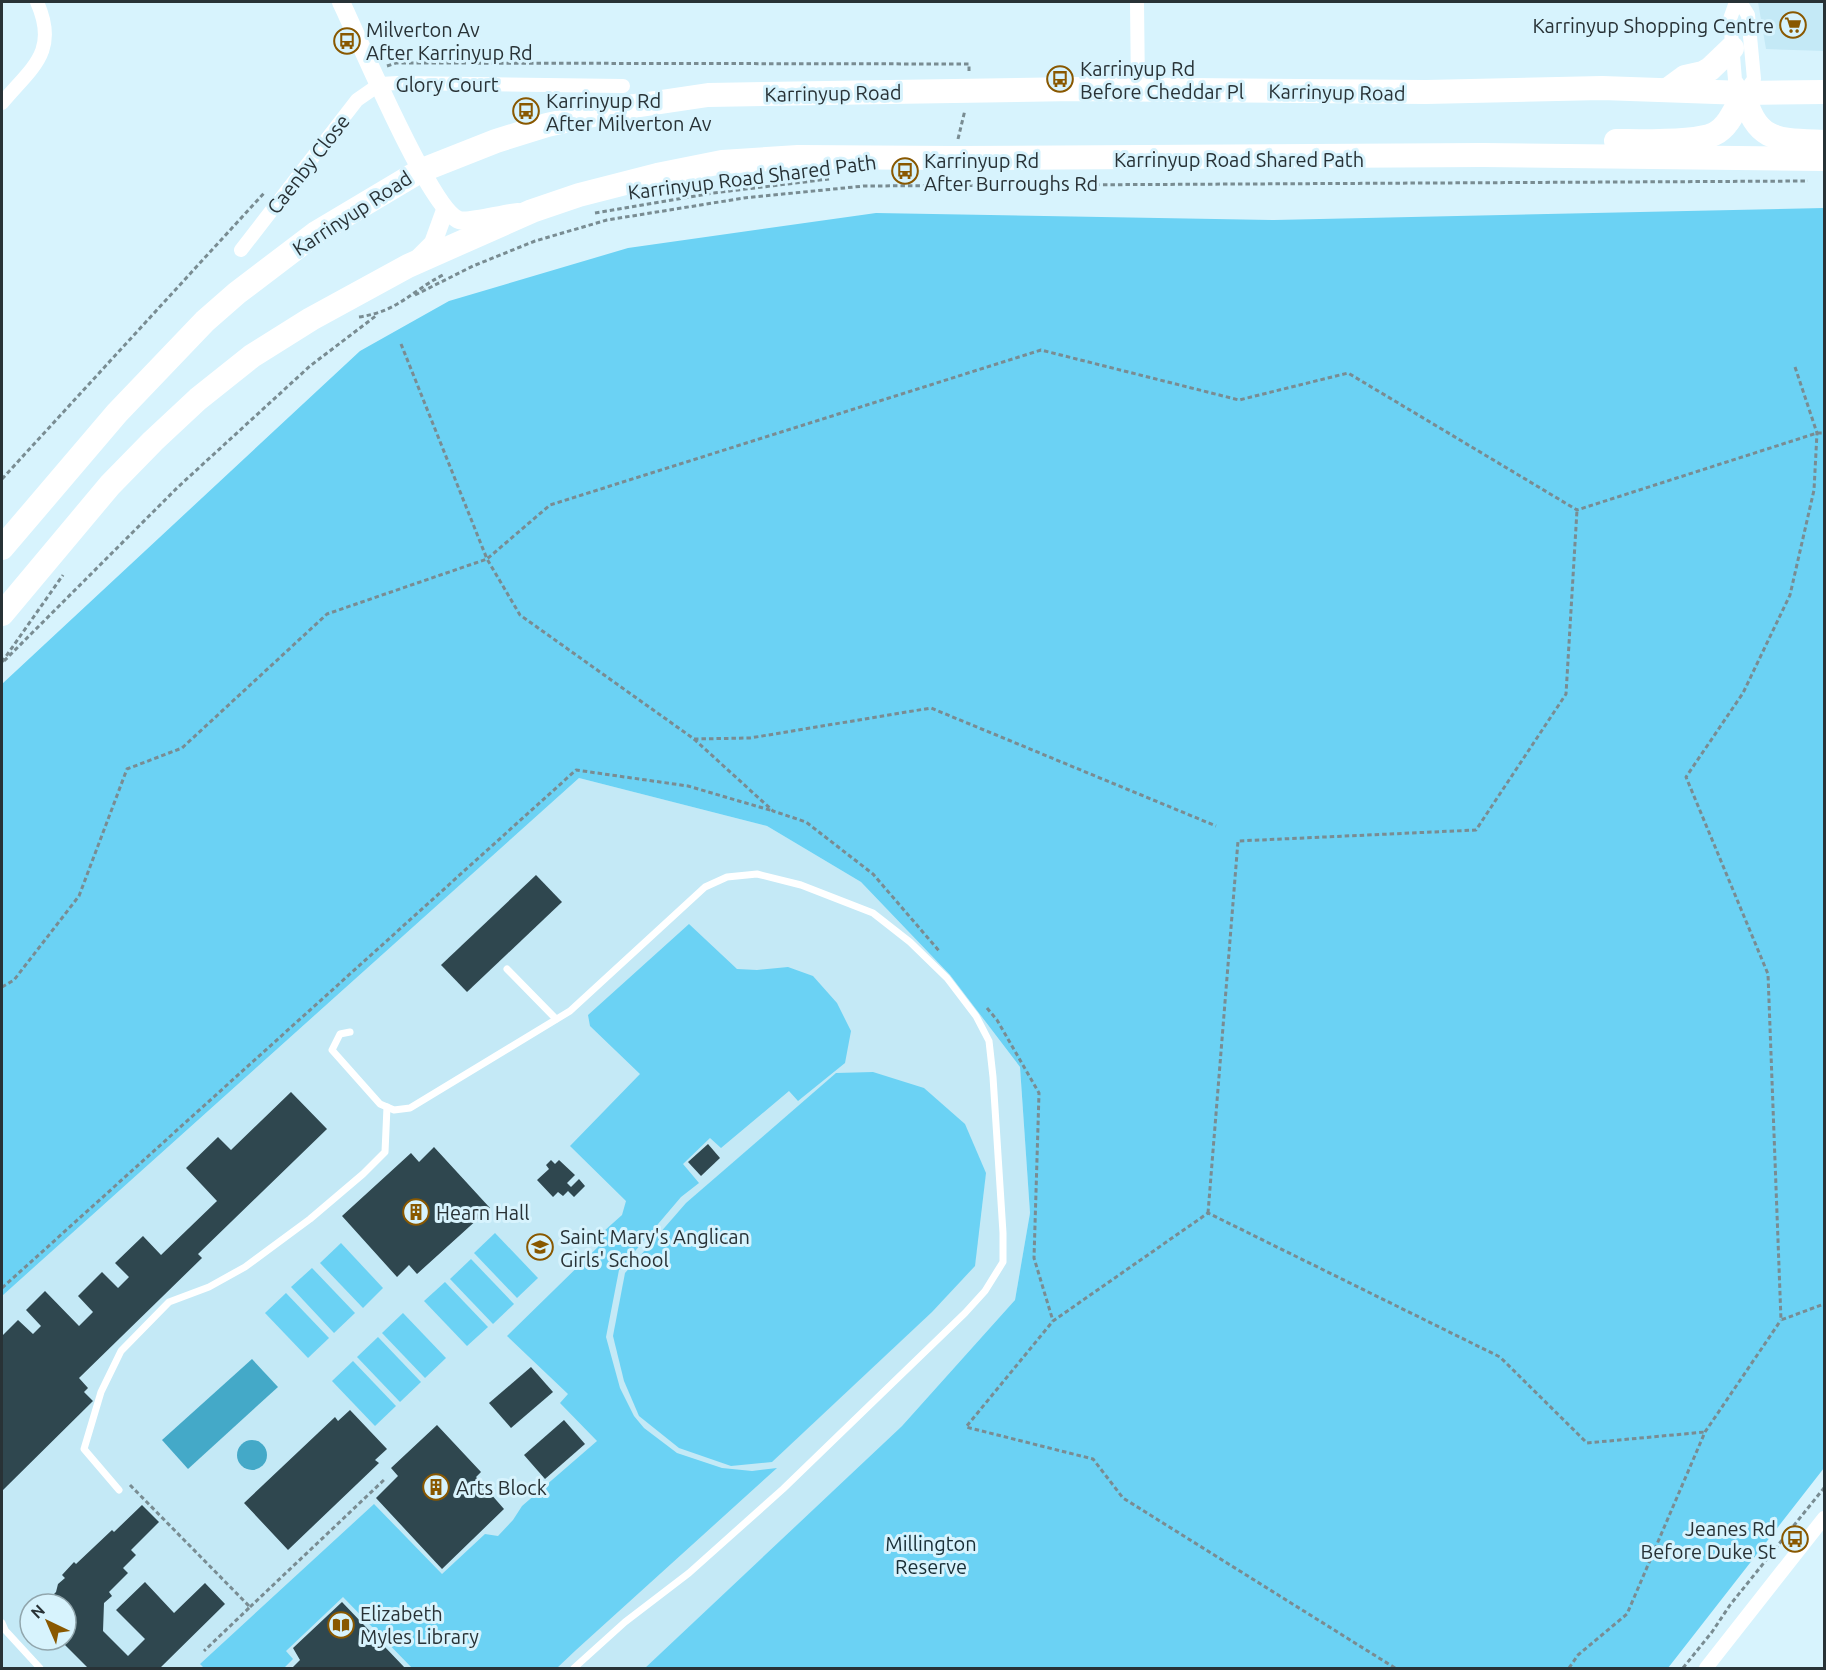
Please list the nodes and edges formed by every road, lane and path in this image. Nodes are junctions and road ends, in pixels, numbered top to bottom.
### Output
1 (37, 2) edge
2 (341, 2) edge
3 (1137, 2) edge
4 (1738, 2) edge
5 (1732, 48) junction
6 (638, 63) dead end
7 (380, 84) junction
8 (623, 86) dead end
9 (1668, 89) junction
10 (968, 90) junction
11 (1138, 90) junction
12 (1824, 92) edge
13 (1743, 93) junction
14 (2, 104) edge
15 (1824, 142) edge
16 (1483, 155) junction
17 (954, 158) junction
18 (1824, 159) edge
19 (420, 171) junction
20 (829, 179) dead end
21 (1813, 181) dead end
22 (445, 210) junction
23 (532, 211) junction
24 (584, 215) dead end
25 (241, 250) dead end
26 (408, 266) junction
27 (443, 274) dead end
28 (405, 300) junction
29 (378, 314) junction
30 (355, 318) dead end
31 (401, 344) dead end
32 (1795, 367) dead end
33 (1817, 433) junction
34 (1824, 434) edge
35 (1577, 510) junction
36 (2, 548) edge
37 (487, 559) junction
38 (64, 573) dead end
39 (2, 614) edge
40 (2, 663) edge
41 (694, 740) junction
42 (773, 811) junction
43 (1216, 826) dead end
44 (943, 956) dead end
45 (507, 969) dead end
46 (2, 987) edge
47 (982, 1002) dead end
48 (556, 1019) junction
49 (350, 1032) dead end
50 (387, 1107) junction
51 (1208, 1213) junction
52 (2, 1288) edge
53 (1824, 1304) edge
54 (1781, 1320) junction
55 (1053, 1321) junction
56 (1705, 1432) junction
57 (386, 1478) dead end
58 (127, 1483) dead end
59 (1824, 1488) edge
60 (119, 1490) dead end
61 (1824, 1518) edge
62 (250, 1607) junction
63 (2, 1623) edge
64 (204, 1651) dead end
65 (40, 1668) edge
66 (574, 1668) edge
67 (1395, 1668) edge
68 (1569, 1668) edge
69 (1683, 1668) edge
70 (1706, 1668) edge

1 - 14 street
2 - 7 street
3 - 11 street
4 - 5 street
4 - 13 street
5 - 9 highway
5 - 13 street
6 - 10 path
7 - 8 street, Glory Court
7 - 19 street
7 - 25 street, Caenby Close
9 - 11 highway, Karrinyup Road
9 - 13 highway, Karrinyup Road
10 - 11 highway, Karrinyup Road
10 - 17 path
10 - 19 highway, Karrinyup Road
12 - 13 highway, Karrinyup Road
13 - 15 highway
13 - 16 highway
16 - 17 highway
16 - 18 highway
17 - 23 highway
19 - 22 street
19 - 36 highway, Karrinyup Road
20 - 24 path, Karrinyup Road Shared Path
21 - 28 path
22 - 23 street
22 - 26 street
23 - 26 highway
26 - 39 highway
27 - 28 path
28 - 29 path
29 - 30 path
29 - 40 path
31 - 37 path
32 - 33 path
33 - 34 path
33 - 35 path
33 - 54 path
35 - 37 path
35 - 51 path
37 - 41 path
37 - 46 path
38 - 40 path
41 - 42 path
41 - 43 path
42 - 44 path
42 - 52 path
45 - 48 lane
47 - 55 path
48 - 50 lane
48 - 66 lane
49 - 50 lane
50 - 60 lane
51 - 55 path
51 - 56 path
53 - 54 path
54 - 56 path
55 - 67 path
56 - 68 path
57 - 62 path
58 - 62 path
59 - 69 path
61 - 70 street
62 - 64 path
63 - 65 lane

